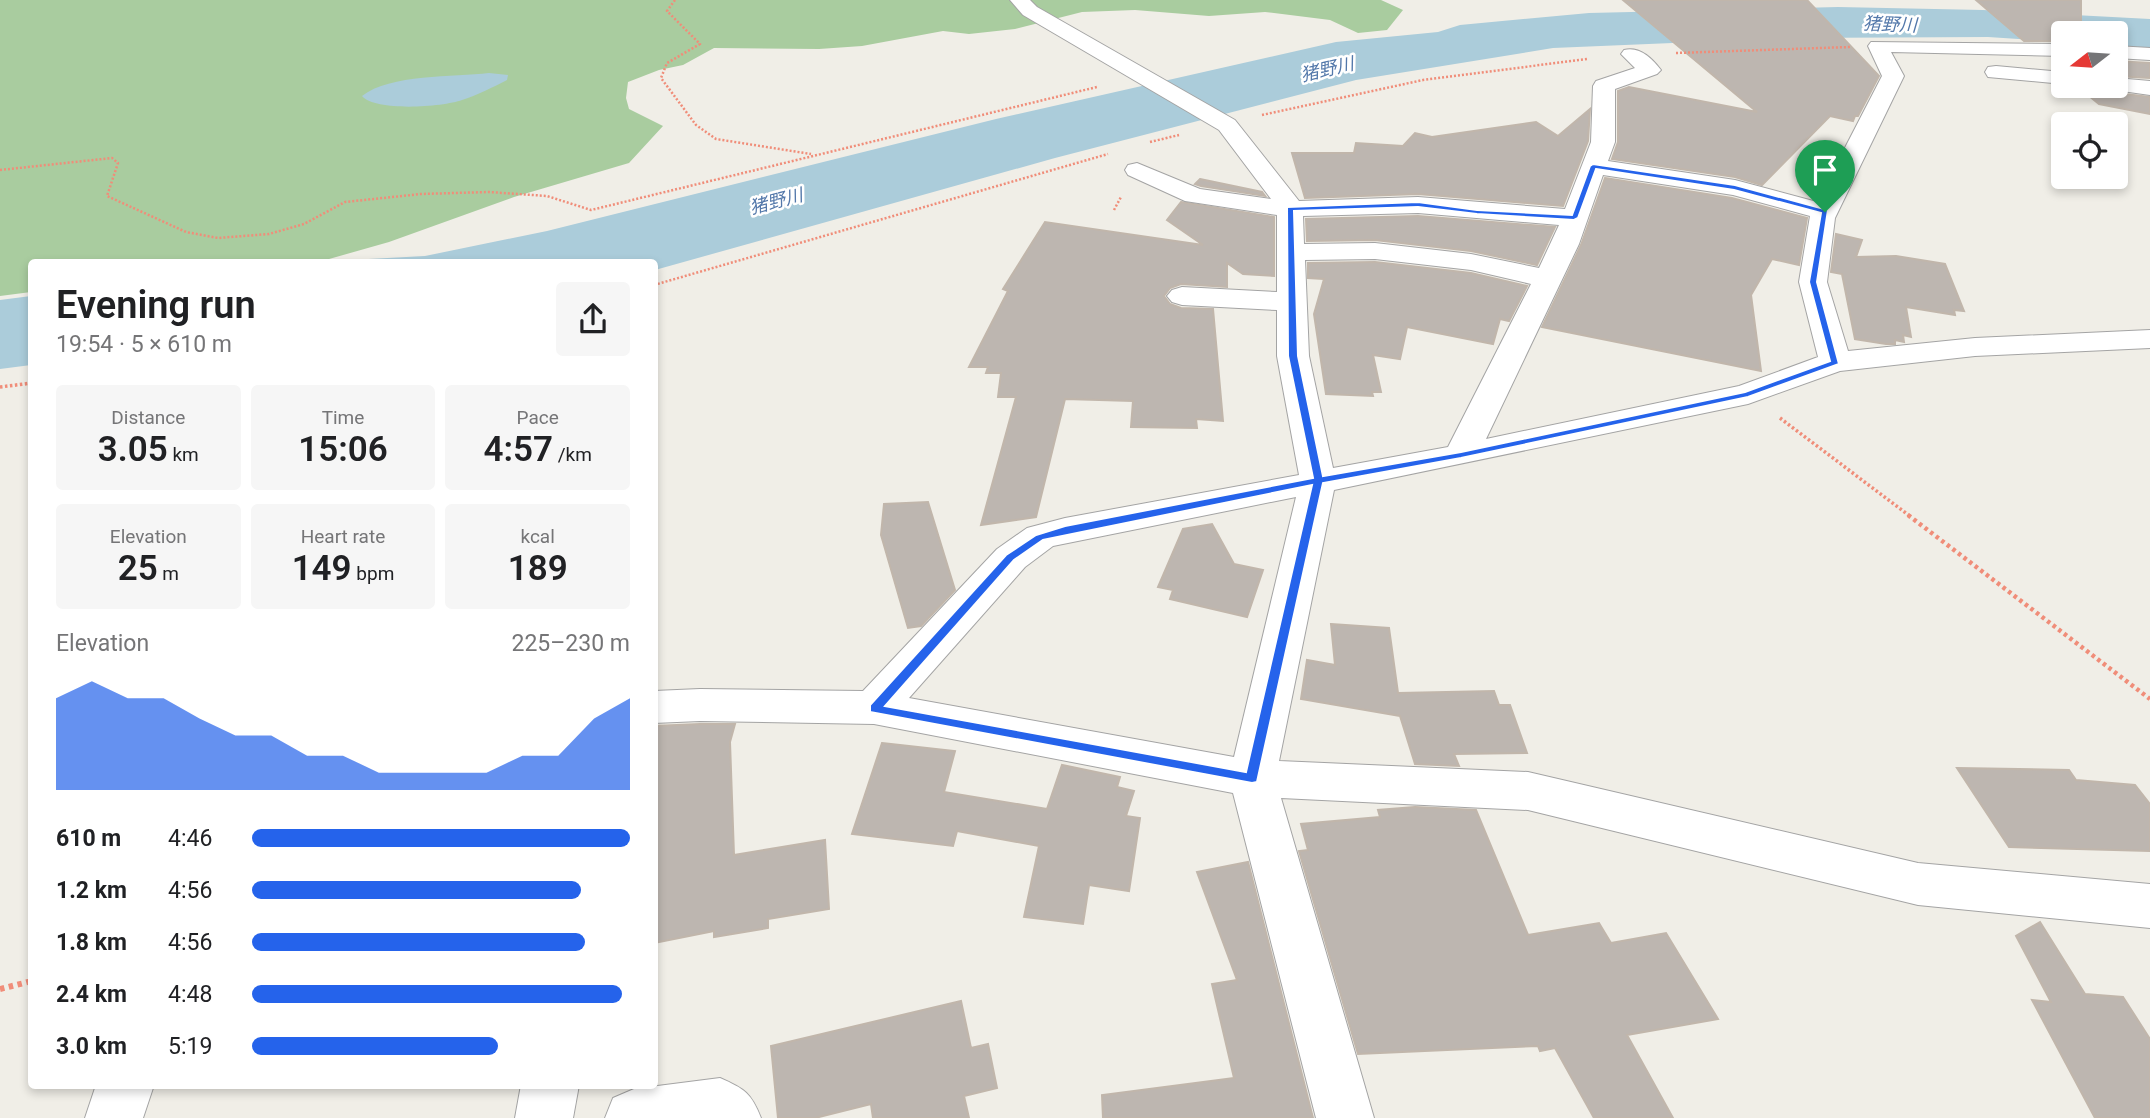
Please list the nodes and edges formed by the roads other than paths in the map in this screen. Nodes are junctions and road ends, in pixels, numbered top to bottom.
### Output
1 (1019, 0) edge
2 (2051, 50) edge
3 (2128, 53) edge
4 (1631, 54) road end
5 (2150, 54) edge
6 (1971, 71) dead end
7 (1918, 73) dead end
8 (1892, 74) junction
9 (2051, 77) edge
10 (2128, 85) edge
11 (2150, 88) edge
12 (1138, 158) road end
13 (1593, 166) junction
14 (1290, 209) junction
15 (1825, 212) junction
16 (1574, 218) junction
17 (1291, 253) junction
18 (1548, 279) junction
19 (1182, 296) dead end
20 (1292, 302) junction
21 (2150, 339) edge
22 (1835, 362) junction
23 (1461, 455) junction
24 (1318, 480) junction
25 (658, 707) edge
26 (874, 709) junction
27 (1252, 778) junction
28 (2150, 906) edge
29 (124, 1089) edge
30 (549, 1089) edge
31 (114, 1118) edge
32 (544, 1118) edge
33 (634, 1118) edge
34 (732, 1118) edge
35 (1345, 1118) edge

1 - 14 street
2 - 8 street
3 - 5 street
4 - 13 street
6 - 9 street
7 - 8 street
8 - 15 street
10 - 11 street
12 - 14 street
13 - 15 street
13 - 16 street
14 - 16 street
14 - 17 street
15 - 22 street
16 - 18 street
17 - 18 street
17 - 20 street
18 - 23 street
19 - 20 street
20 - 24 street
21 - 22 street
22 - 23 street
23 - 24 street
24 - 26 street
24 - 27 street
25 - 26 street
26 - 27 street
27 - 28 street
27 - 35 street
29 - 31 street
30 - 32 street
33 - 34 street

